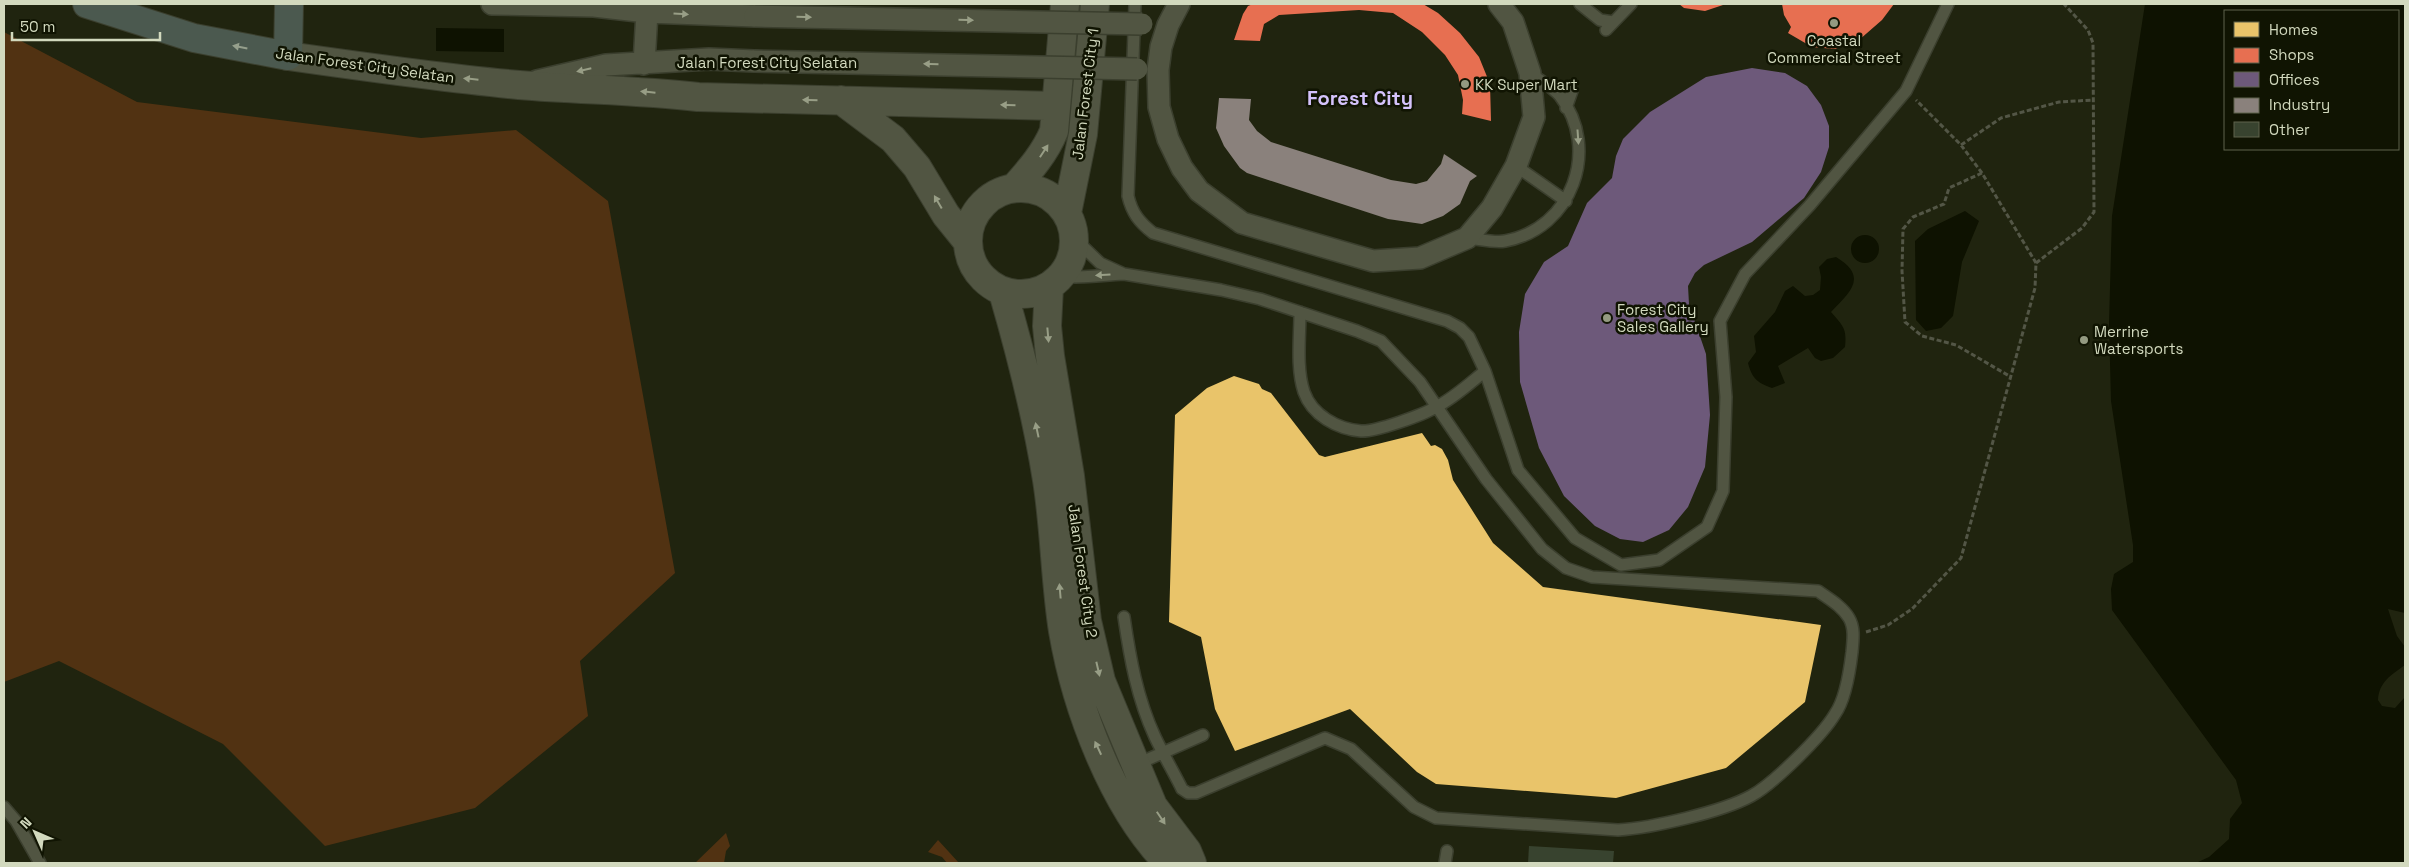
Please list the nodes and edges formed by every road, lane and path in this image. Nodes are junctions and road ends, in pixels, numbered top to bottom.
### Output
1 (86, 4) edge
2 (290, 4) edge
3 (492, 4) edge
4 (1065, 4) edge
5 (1095, 4) edge
6 (1135, 4) edge
7 (1179, 4) edge
8 (1499, 4) edge
9 (1580, 4) edge
10 (1631, 4) edge
11 (1948, 4) edge
12 (2064, 4) edge
13 (647, 12) junction
14 (1168, 25) junction
15 (288, 56) junction
16 (644, 64) junction
17 (1158, 70) junction
18 (1530, 72) junction
19 (519, 85) junction
20 (1572, 91) dead end
21 (1906, 91) junction
22 (842, 100) junction
23 (2093, 100) junction
24 (1056, 106) junction
25 (1566, 108) junction
26 (1961, 145) junction
27 (1516, 166) junction
28 (1982, 173) junction
29 (1014, 188) junction
30 (1566, 201) junction
31 (1070, 225) junction
32 (1467, 238) junction
33 (967, 241) junction
34 (2036, 264) junction
35 (1124, 274) junction
36 (1055, 282) junction
37 (1003, 292) junction
38 (1300, 312) junction
39 (1486, 371) junction
40 (2011, 377) junction
41 (1436, 407) junction
42 (1124, 617) dead end
43 (1854, 637) junction
44 (1203, 735) dead end
45 (1163, 752) junction
46 (1123, 771) junction
47 (4, 807) edge
48 (1447, 850) dead end
49 (40, 863) edge
50 (1168, 863) edge
51 (1192, 863) edge
52 (1445, 863) edge

15 -> 1 main road, Jalan Forest City Selatan
2 - 15 main road
3 - 13 street
4 - 24 street
5 - 31 street, Jalan Forest City 1
6 - 39 lane
7 - 14 street
8 - 18 street
9 - 10 lane
11 - 21 lane
12 - 23 path
13 -> 14 street, bridge
13 - 16 street
14 - 17 street
19 -> 15 street, Jalan Forest City Selatan
17 -> 16 street, Jalan Forest City Selatan, bridge
16 -> 19 street, Jalan Forest City Selatan
17 - 32 street
18 - 25 lane
18 - 27 street
22 -> 19 street
20 - 25 lane
21 - 26 path
21 - 39 lane
24 -> 22 street
33 -> 22 street
23 - 26 path
23 - 34 path
29 -> 24 street
25 -> 30 lane
26 - 28 path
27 - 30 lane
27 - 32 street
28 - 34 path
28 - 40 path
29 - 31 street
29 - 33 street
30 - 32 lane
31 - 35 lane
31 - 36 street, Jalan Forest City 2
33 - 37 street
34 - 40 path
35 -> 36 lane
35 - 38 lane
36 - 37 street
36 -> 46 street, Jalan Forest City 2
46 -> 37 street, Jalan Forest City 2
38 - 41 lane
38 - 41 lane
39 - 41 lane
40 - 43 path
41 - 43 lane
42 - 45 lane
43 - 45 lane
44 - 45 lane
45 - 46 lane
46 - 50 street, Jalan Forest City 2
46 -> 51 street, Jalan Forest City 2
47 - 49 lane
48 - 52 lane

